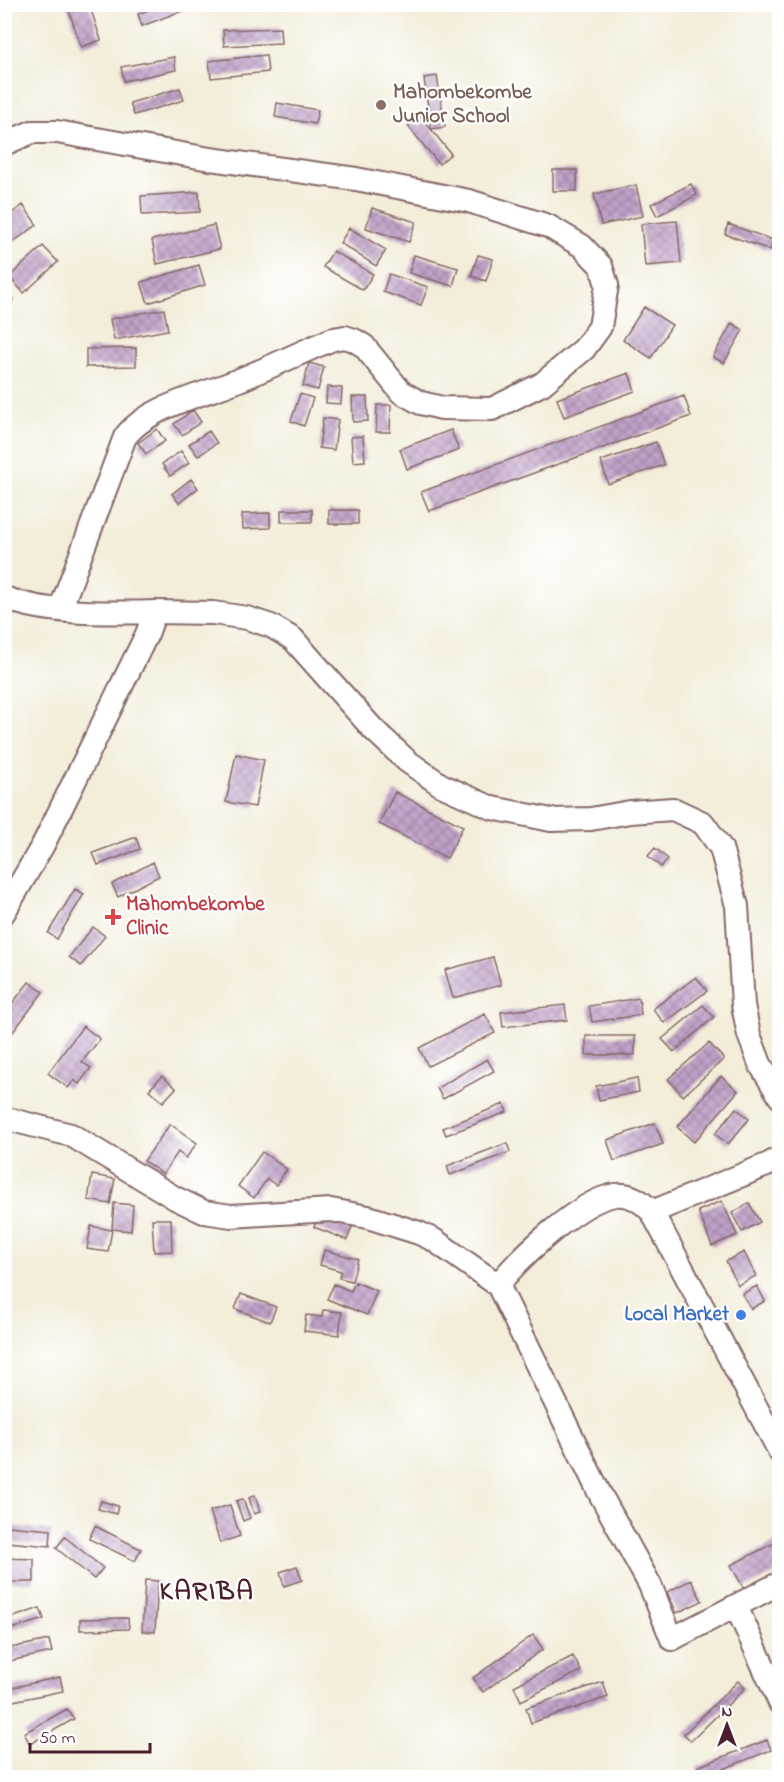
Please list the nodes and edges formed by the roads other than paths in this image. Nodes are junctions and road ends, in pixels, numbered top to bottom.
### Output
1 (4, 144) edge
2 (4, 598) edge
3 (60, 610) junction
4 (155, 612) junction
5 (4, 912) edge
6 (780, 1097) edge
7 (4, 1118) edge
8 (780, 1158) edge
9 (652, 1212) junction
10 (498, 1285) junction
11 (780, 1452) edge
12 (780, 1583) edge
13 (736, 1606) junction
14 (780, 1703) edge

1 - 3 street
2 - 3 street
3 - 4 street
4 - 5 street
4 - 6 street
7 - 10 street
8 - 9 street
9 - 10 street
9 - 11 street
10 - 13 street
12 - 13 street
13 - 14 street

